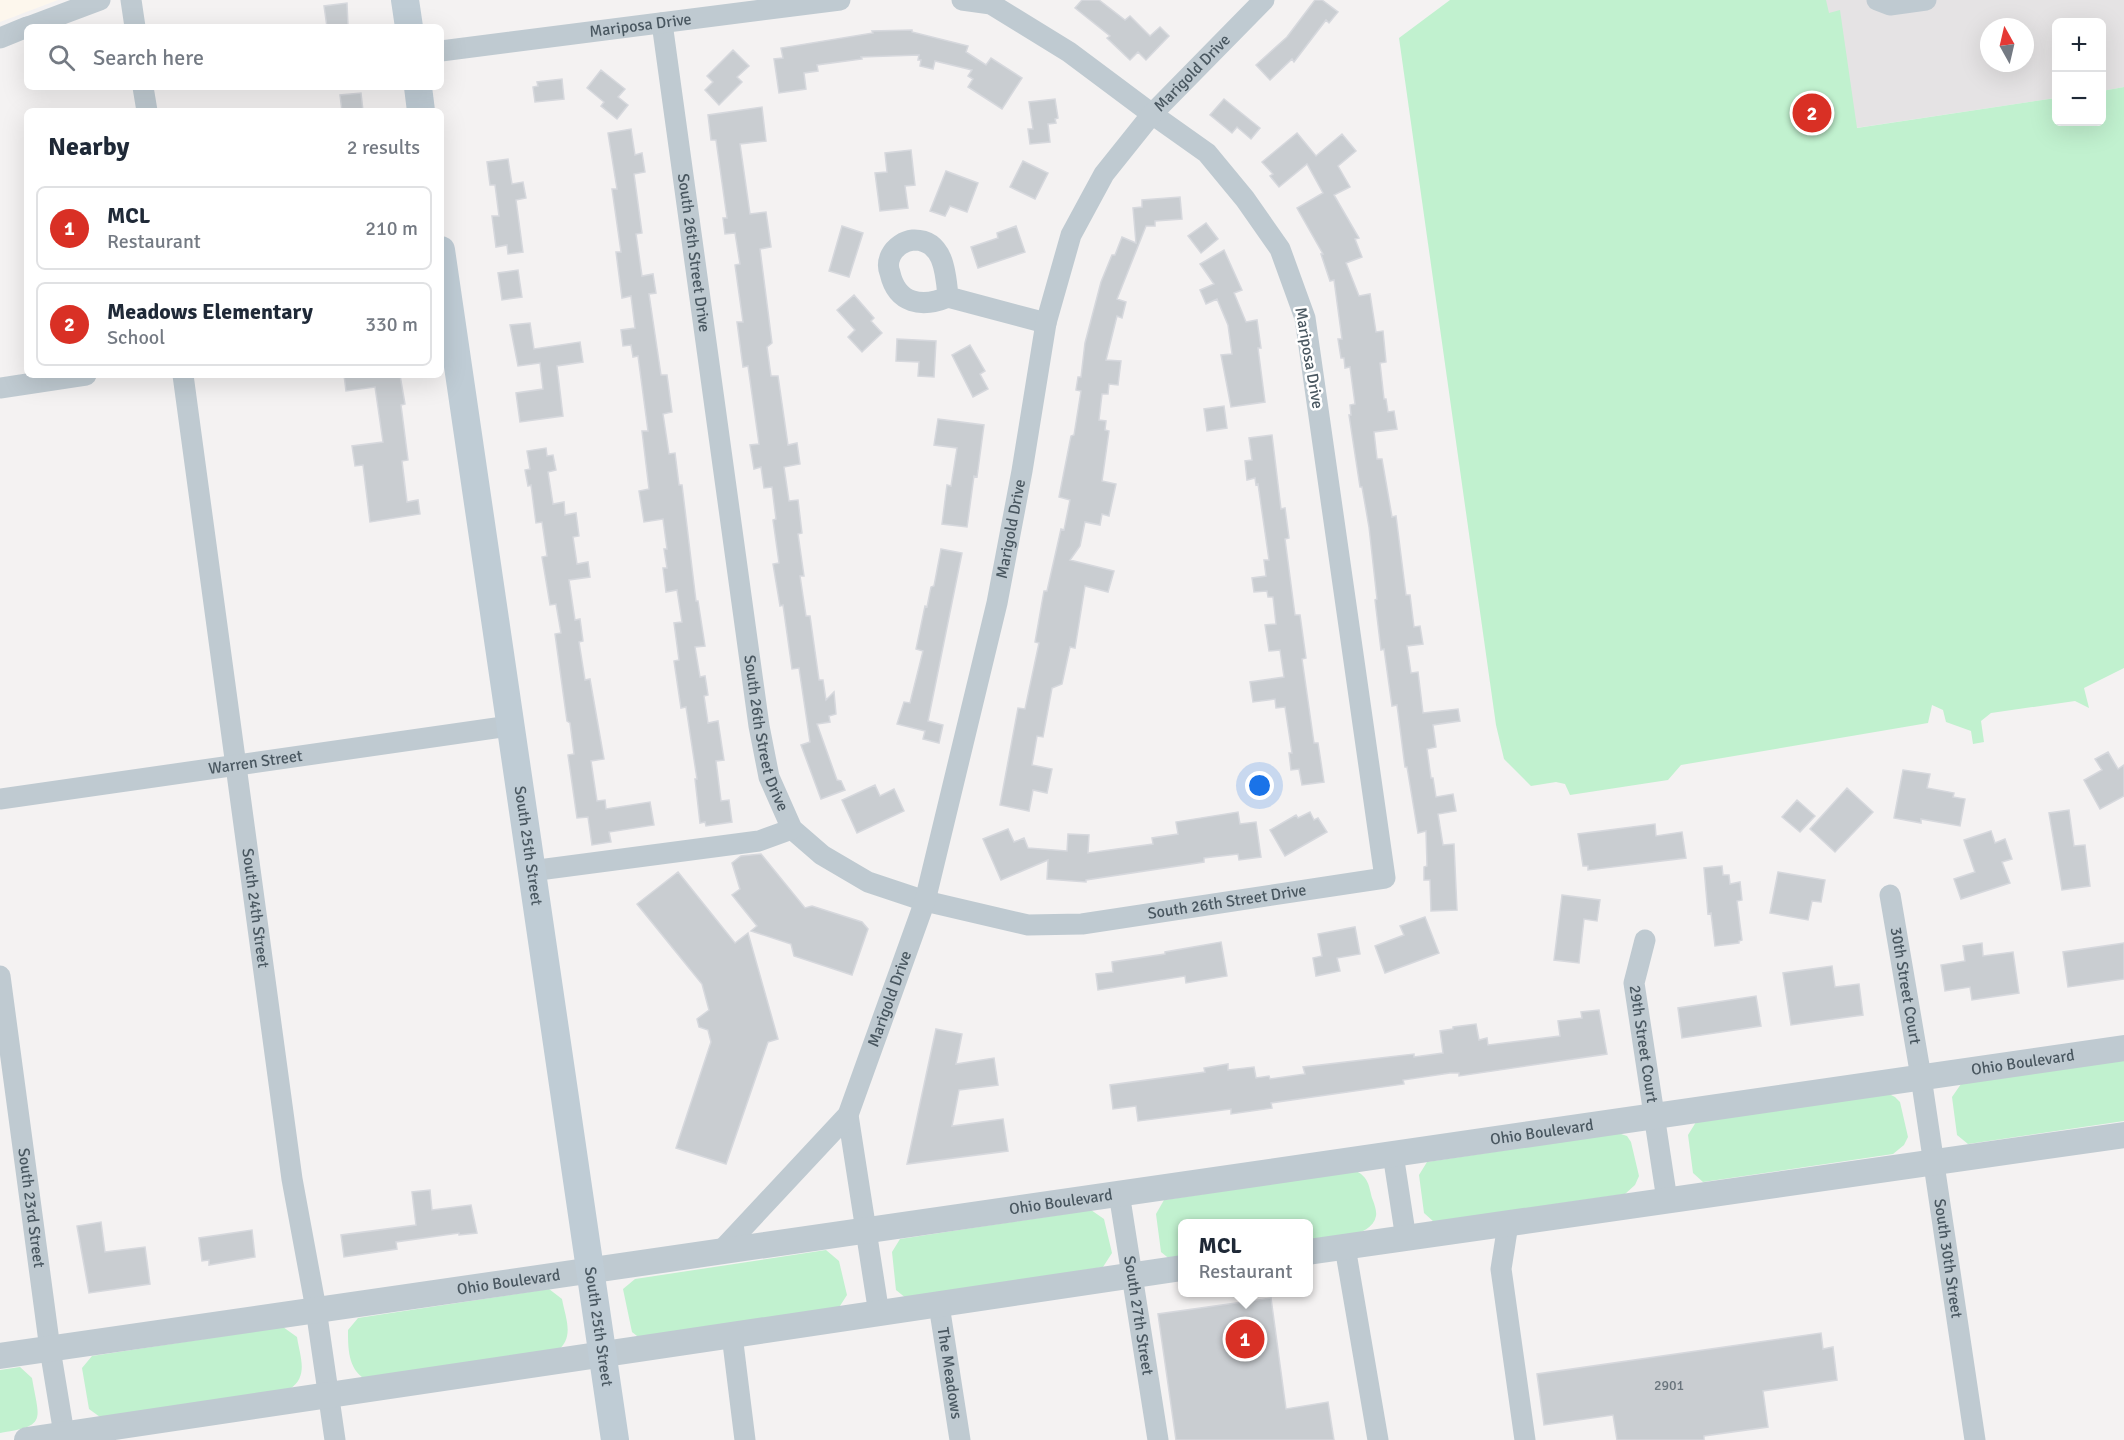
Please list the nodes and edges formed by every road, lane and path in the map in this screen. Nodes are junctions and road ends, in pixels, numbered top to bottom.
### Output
1 (100, 0) edge
2 (131, 0) edge
3 (405, 0) edge
4 (840, 0) edge
5 (962, 0) edge
6 (1264, 0) edge
7 (1878, 0) edge
8 (1926, 0) edge
9 (662, 23) junction
10 (36, 24) edge
11 (135, 24) edge
12 (409, 24) edge
13 (24, 29) edge
14 (0, 38) edge
15 (444, 51) edge
16 (144, 90) edge
17 (418, 90) edge
18 (146, 108) edge
19 (421, 108) edge
20 (1152, 114) junction
21 (444, 293) edge
22 (948, 297) dead end
23 (446, 322) edge
24 (1046, 323) junction
25 (66, 378) edge
26 (183, 378) edge
27 (0, 388) edge
28 (510, 726) junction
29 (237, 765) junction
30 (0, 799) edge
31 (792, 829) junction
32 (531, 871) junction
33 (1385, 878) joint
34 (1890, 895) dead end
35 (925, 901) junction
36 (1645, 940) dead end
37 (0, 976) edge
38 (2124, 1048) edge
39 (1921, 1077) junction
40 (848, 1115) junction
41 (1654, 1115) junction
42 (2124, 1135) edge
43 (1393, 1154) junction
44 (1934, 1163) junction
45 (1119, 1193) junction
46 (1667, 1200) junction
47 (1508, 1224) junction
48 (866, 1230) junction
49 (1406, 1239) junction
50 (1345, 1247) junction
51 (722, 1250) junction
52 (1313, 1251) edge
53 (1178, 1268) edge
54 (589, 1270) junction
55 (1132, 1274) junction
56 (939, 1305) junction
57 (316, 1309) junction
58 (879, 1314) junction
59 (732, 1335) junction
60 (50, 1348) junction
61 (602, 1354) junction
62 (0, 1356) edge
63 (329, 1396) junction
64 (65, 1437) edge
65 (27, 1440) edge
66 (335, 1440) edge
67 (615, 1440) edge
68 (746, 1440) edge
69 (960, 1440) edge
70 (1158, 1440) edge
71 (1378, 1440) edge
72 (1525, 1440) edge
73 (1975, 1440) edge

1 - 10 street
2 - 11 street
3 - 12 main road
4 - 9 street, Mariposa Drive
5 - 20 street, Mariposa Drive
6 - 20 street, Marigold Drive
7 - 8 street
9 - 15 street, Mariposa Drive
9 - 31 street, South 26th Street Drive
13 - 14 street
16 - 18 street
17 - 19 main road
20 - 24 street, Marigold Drive
20 - 33 street, Mariposa Drive
21 - 23 main road, South 25th Street
22 - 24 street
23 - 28 main road, South 25th Street
24 - 35 street, Marigold Drive
25 - 27 street
26 - 29 street, South 24th Street
28 - 29 street, Warren Street
28 - 32 main road, South 25th Street
29 - 30 street, Warren Street
29 - 57 street, South 24th Street
31 - 32 street
31 - 35 street, South 26th Street Drive
32 - 54 main road, South 25th Street
33 - 35 street, South 26th Street Drive
34 - 39 street, 30th Street Court
35 - 40 street, Marigold Drive
36 - 41 street, 29th Street Court
37 - 60 street, South 23rd Street
38 - 39 street, Ohio Boulevard
39 - 41 street, Ohio Boulevard
39 - 44 street, South 30th Street
40 - 48 street, Marigold Drive
40 - 51 street, Marigold Drive
41 - 43 street, Ohio Boulevard
41 - 46 street, 29th Street Court
42 - 44 street
43 - 45 street, Ohio Boulevard
43 - 49 street
44 - 46 street
44 - 73 street, South 30th Street
45 - 48 street, Ohio Boulevard
45 - 55 street, South 27th Street
46 - 47 street
47 - 49 street
47 - 72 street
48 - 51 street, Ohio Boulevard
48 - 58 street, Marigold Drive
49 - 50 street
50 - 52 street
50 - 71 street
51 - 54 street, Ohio Boulevard
53 - 55 street
54 - 57 street, Ohio Boulevard
54 - 61 main road, South 25th Street
55 - 56 street
55 - 70 street, South 27th Street
56 - 58 street
56 - 69 street, The Meadows
57 - 60 street, Ohio Boulevard
57 - 63 street, South 24th Street
58 - 59 street
59 - 61 street
59 - 68 street
60 - 62 street, Ohio Boulevard
60 - 64 street, South 23rd Street
61 - 63 street
61 - 67 main road, South 25th Street
63 - 64 street
63 - 66 street, South 24th Street
64 - 65 street

